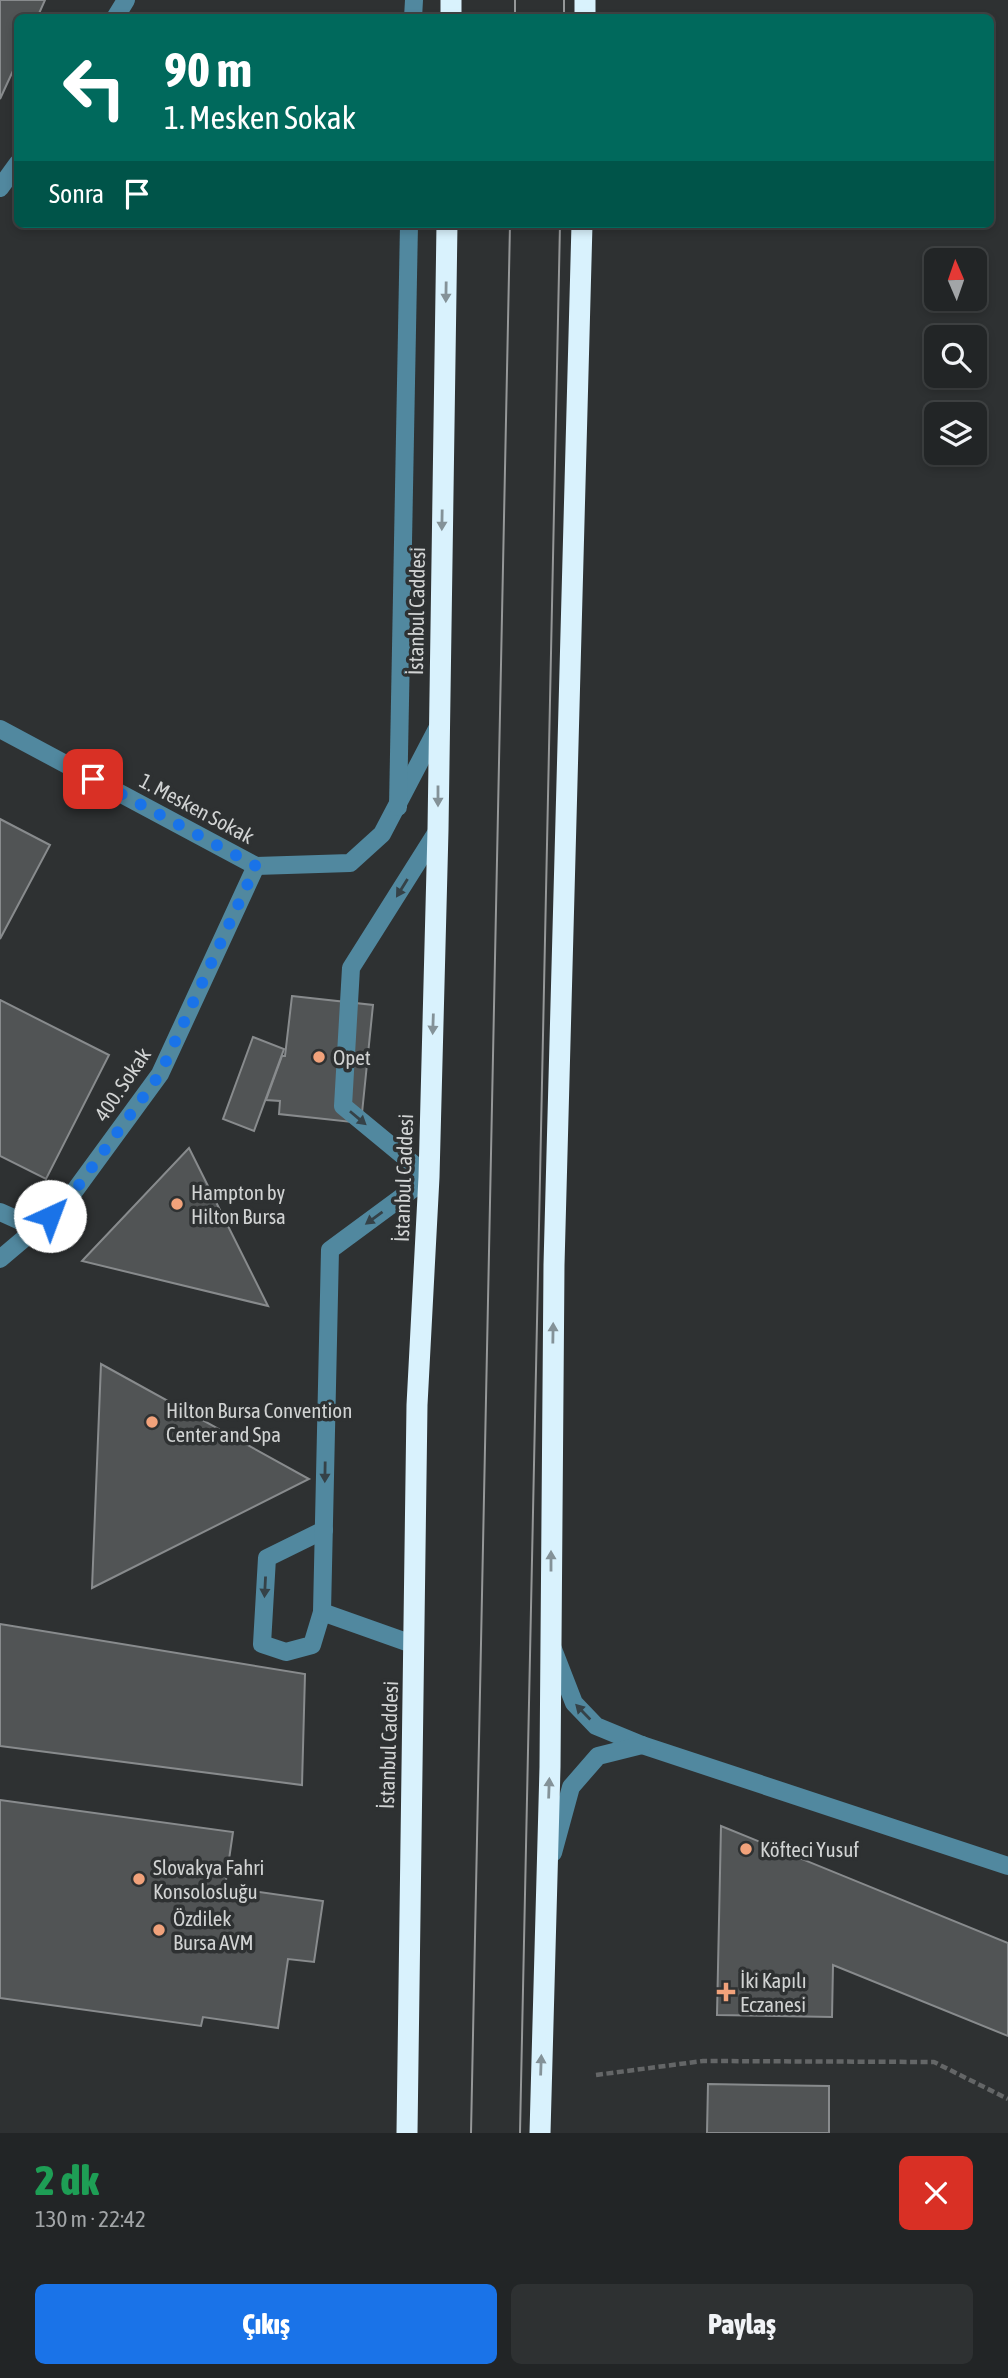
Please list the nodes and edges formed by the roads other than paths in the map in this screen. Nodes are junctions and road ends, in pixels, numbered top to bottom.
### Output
1 (14, 169) edge
2 (0, 188) edge
3 (410, 228) edge
4 (447, 228) edge
5 (582, 228) edge
6 (438, 727) junction
7 (0, 729) edge
8 (398, 807) junction
9 (438, 830) junction
10 (256, 866) junction
11 (429, 1177) junction
12 (0, 1212) edge
13 (36, 1228) junction
14 (0, 1259) edge
15 (324, 1530) junction
16 (322, 1612) junction
17 (415, 1645) junction
18 (551, 1645) junction
19 (642, 1745) junction
20 (1008, 1866) edge
21 (547, 1874) junction
22 (407, 2133) edge
23 (540, 2133) edge

1 - 2 street
3 - 8 street
4 -> 6 highway, İstanbul Caddesi
18 -> 5 highway
6 - 8 street, 1. Mesken Sokak
6 -> 9 highway, İstanbul Caddesi
7 - 10 street, 1. Mesken Sokak
8 - 10 street, 1. Mesken Sokak
9 -> 11 highway, İstanbul Caddesi
9 -> 11 street
10 - 13 street, 400. Sokak
11 -> 15 street
11 - 17 highway, İstanbul Caddesi
12 - 13 street
13 - 14 street, 400. Sokak
15 - 16 street
15 -> 16 street
16 - 17 street
17 - 22 highway, İstanbul Caddesi
19 -> 18 street
21 -> 18 highway
19 - 20 street
19 - 21 street
23 -> 21 highway

